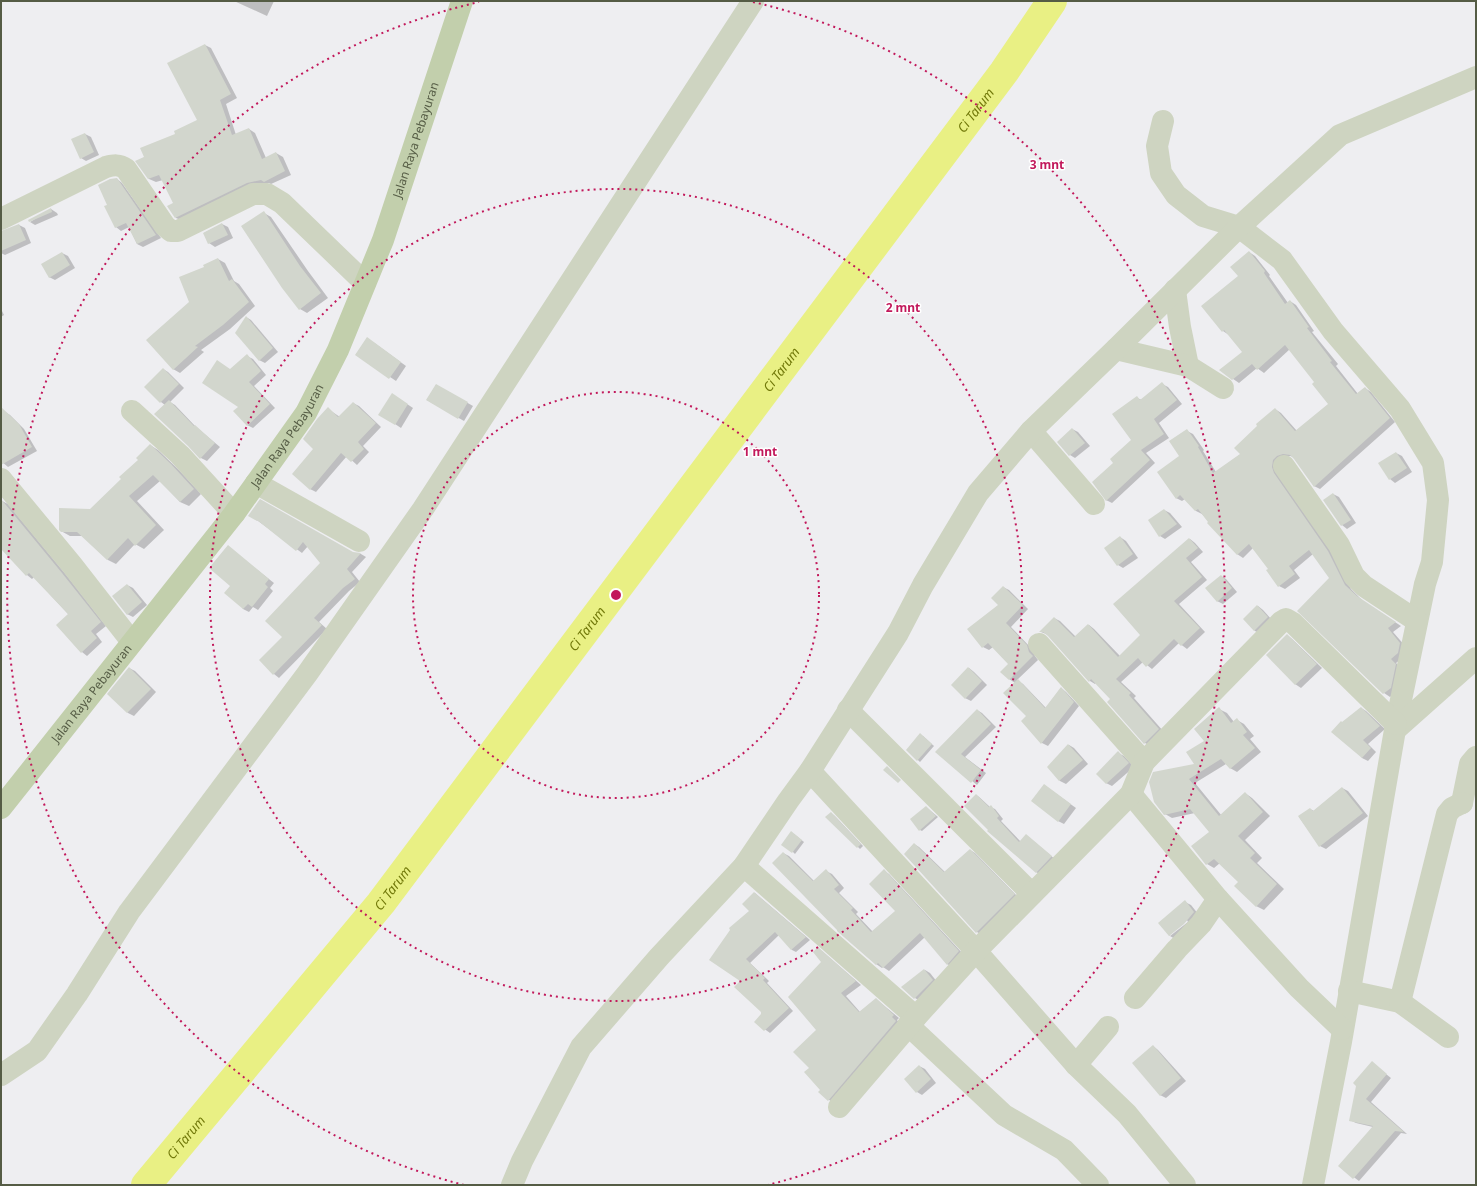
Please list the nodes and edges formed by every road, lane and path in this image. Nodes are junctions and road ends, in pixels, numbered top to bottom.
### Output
1 (462, 1) edge
2 (753, 1) edge
3 (1476, 77) edge
4 (1163, 121) dead end
5 (1, 219) edge
6 (1239, 227) junction
7 (365, 283) junction
8 (1175, 290) junction
9 (1116, 349) junction
10 (1188, 366) junction
11 (1223, 388) dead end
12 (132, 411) dead end
13 (1031, 430) junction
14 (1284, 466) dead end
15 (1, 479) edge
16 (256, 483) junction
17 (1094, 504) dead end
18 (234, 514) junction
19 (359, 540) dead end
20 (1417, 621) junction
21 (132, 642) junction
22 (1039, 644) dead end
23 (1476, 658) edge
24 (848, 710) junction
25 (1395, 727) junction
26 (1476, 757) edge
27 (1144, 762) junction
28 (810, 771) junction
29 (1131, 794) junction
30 (1, 808) edge
31 (1469, 808) edge
32 (744, 866) junction
33 (1032, 894) junction
34 (1218, 899) junction
35 (976, 951) junction
36 (1350, 991) junction
37 (1135, 998) dead end
38 (1400, 1002) junction
39 (912, 1021) junction
40 (1108, 1027) dead end
41 (1342, 1029) junction
42 (1448, 1037) dead end
43 (1076, 1065) junction
44 (1, 1075) edge
45 (839, 1107) dead end
46 (512, 1185) edge
47 (1098, 1185) edge
48 (1185, 1185) edge
49 (1313, 1185) edge

1 - 7 main road, Jalan Raya Pebayuran
2 - 44 street
3 - 6 street
4 - 6 street
5 - 7 street
6 - 8 street
6 - 20 street
7 - 16 main road, Jalan Raya Pebayuran
8 - 9 street
8 - 10 street
9 - 10 street
9 - 13 street
10 - 11 street
12 - 18 street
13 - 17 street
13 - 24 street
14 - 20 street
15 - 21 street
16 - 18 main road, Jalan Raya Pebayuran
16 - 19 street
18 - 21 main road, Jalan Raya Pebayuran
20 - 25 street
21 - 30 main road, Jalan Raya Pebayuran
22 - 27 street
23 - 25 street
24 - 28 street
24 - 33 street
25 - 27 street
25 - 36 street
26 - 31 street
27 - 29 street
28 - 32 street
28 - 35 street
29 - 33 street
29 - 34 street
31 - 38 street
32 - 39 street
32 - 46 street
33 - 35 street
34 - 37 street
34 - 41 street
35 - 39 street
35 - 43 street
36 - 38 street
36 - 41 street
38 - 42 street
39 - 45 street
39 - 47 street
40 - 43 street
41 - 49 street
43 - 48 street

